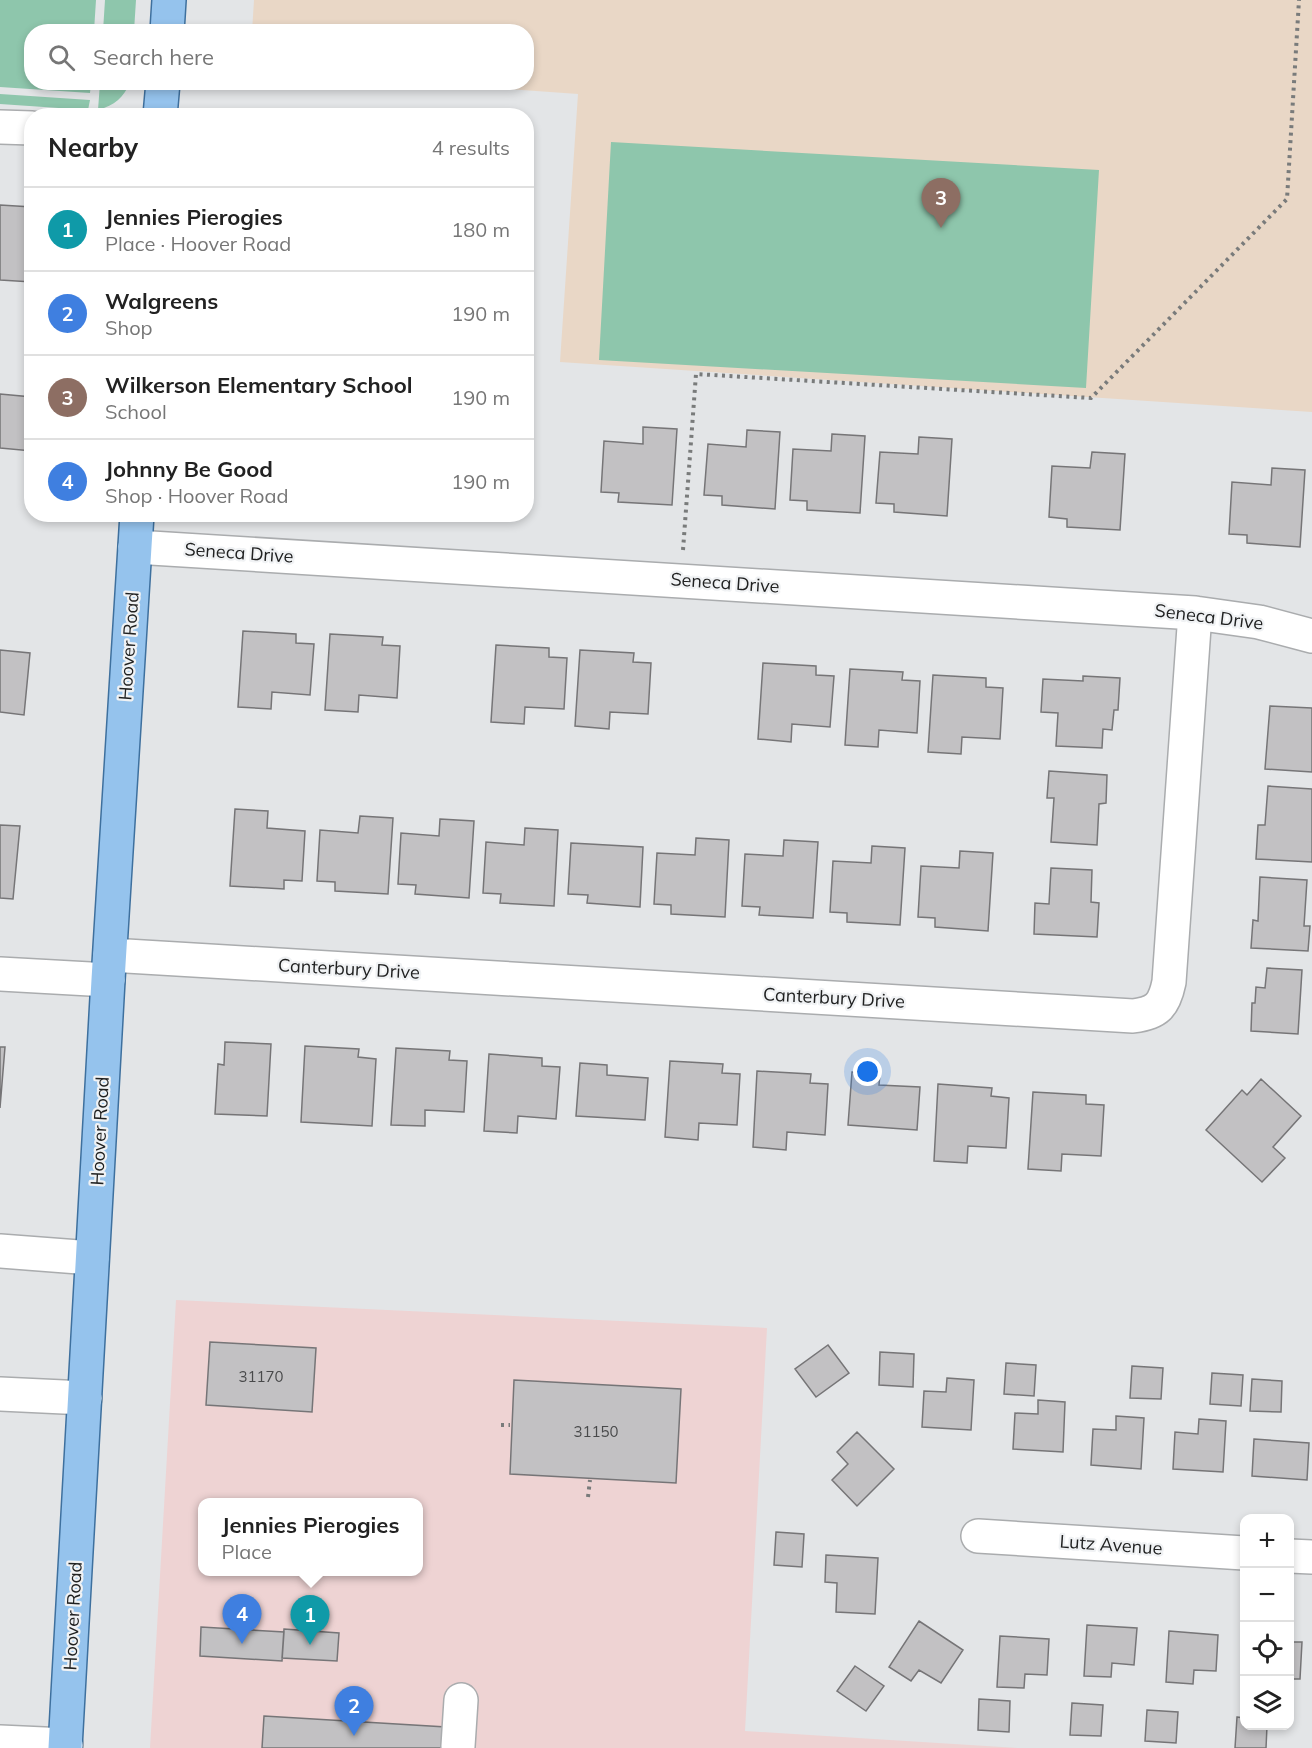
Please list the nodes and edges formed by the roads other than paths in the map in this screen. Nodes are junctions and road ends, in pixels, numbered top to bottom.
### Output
1 (169, 0) edge
2 (168, 24) edge
3 (162, 90) edge
4 (161, 108) edge
5 (0, 127) edge
6 (24, 128) edge
7 (136, 522) edge
8 (135, 546) junction
9 (1195, 613) junction
10 (1312, 636) edge
11 (109, 967) junction
12 (0, 974) edge
13 (0, 1251) edge
14 (92, 1258) junction
15 (0, 1394) edge
16 (85, 1398) junction
17 (978, 1536) dead end
18 (1240, 1553) edge
19 (1294, 1556) edge
20 (1312, 1557) edge
21 (461, 1700) dead end
22 (0, 1742) edge
23 (66, 1746) edge
24 (458, 1746) dead end

1 - 2 main road
3 - 4 main road
5 - 6 street
7 - 8 main road, Hoover Road
8 - 9 street, Seneca Drive
8 - 11 main road, Hoover Road
9 - 10 street, Seneca Drive
9 - 11 street, Canterbury Drive
11 - 12 street, Canterbury Drive
11 - 14 main road, Hoover Road
13 - 14 street
14 - 16 main road, Hoover Road
15 - 16 street
16 - 23 main road, Hoover Road
17 - 18 street, Lutz Avenue
19 - 20 street
21 - 24 street
22 - 23 street

